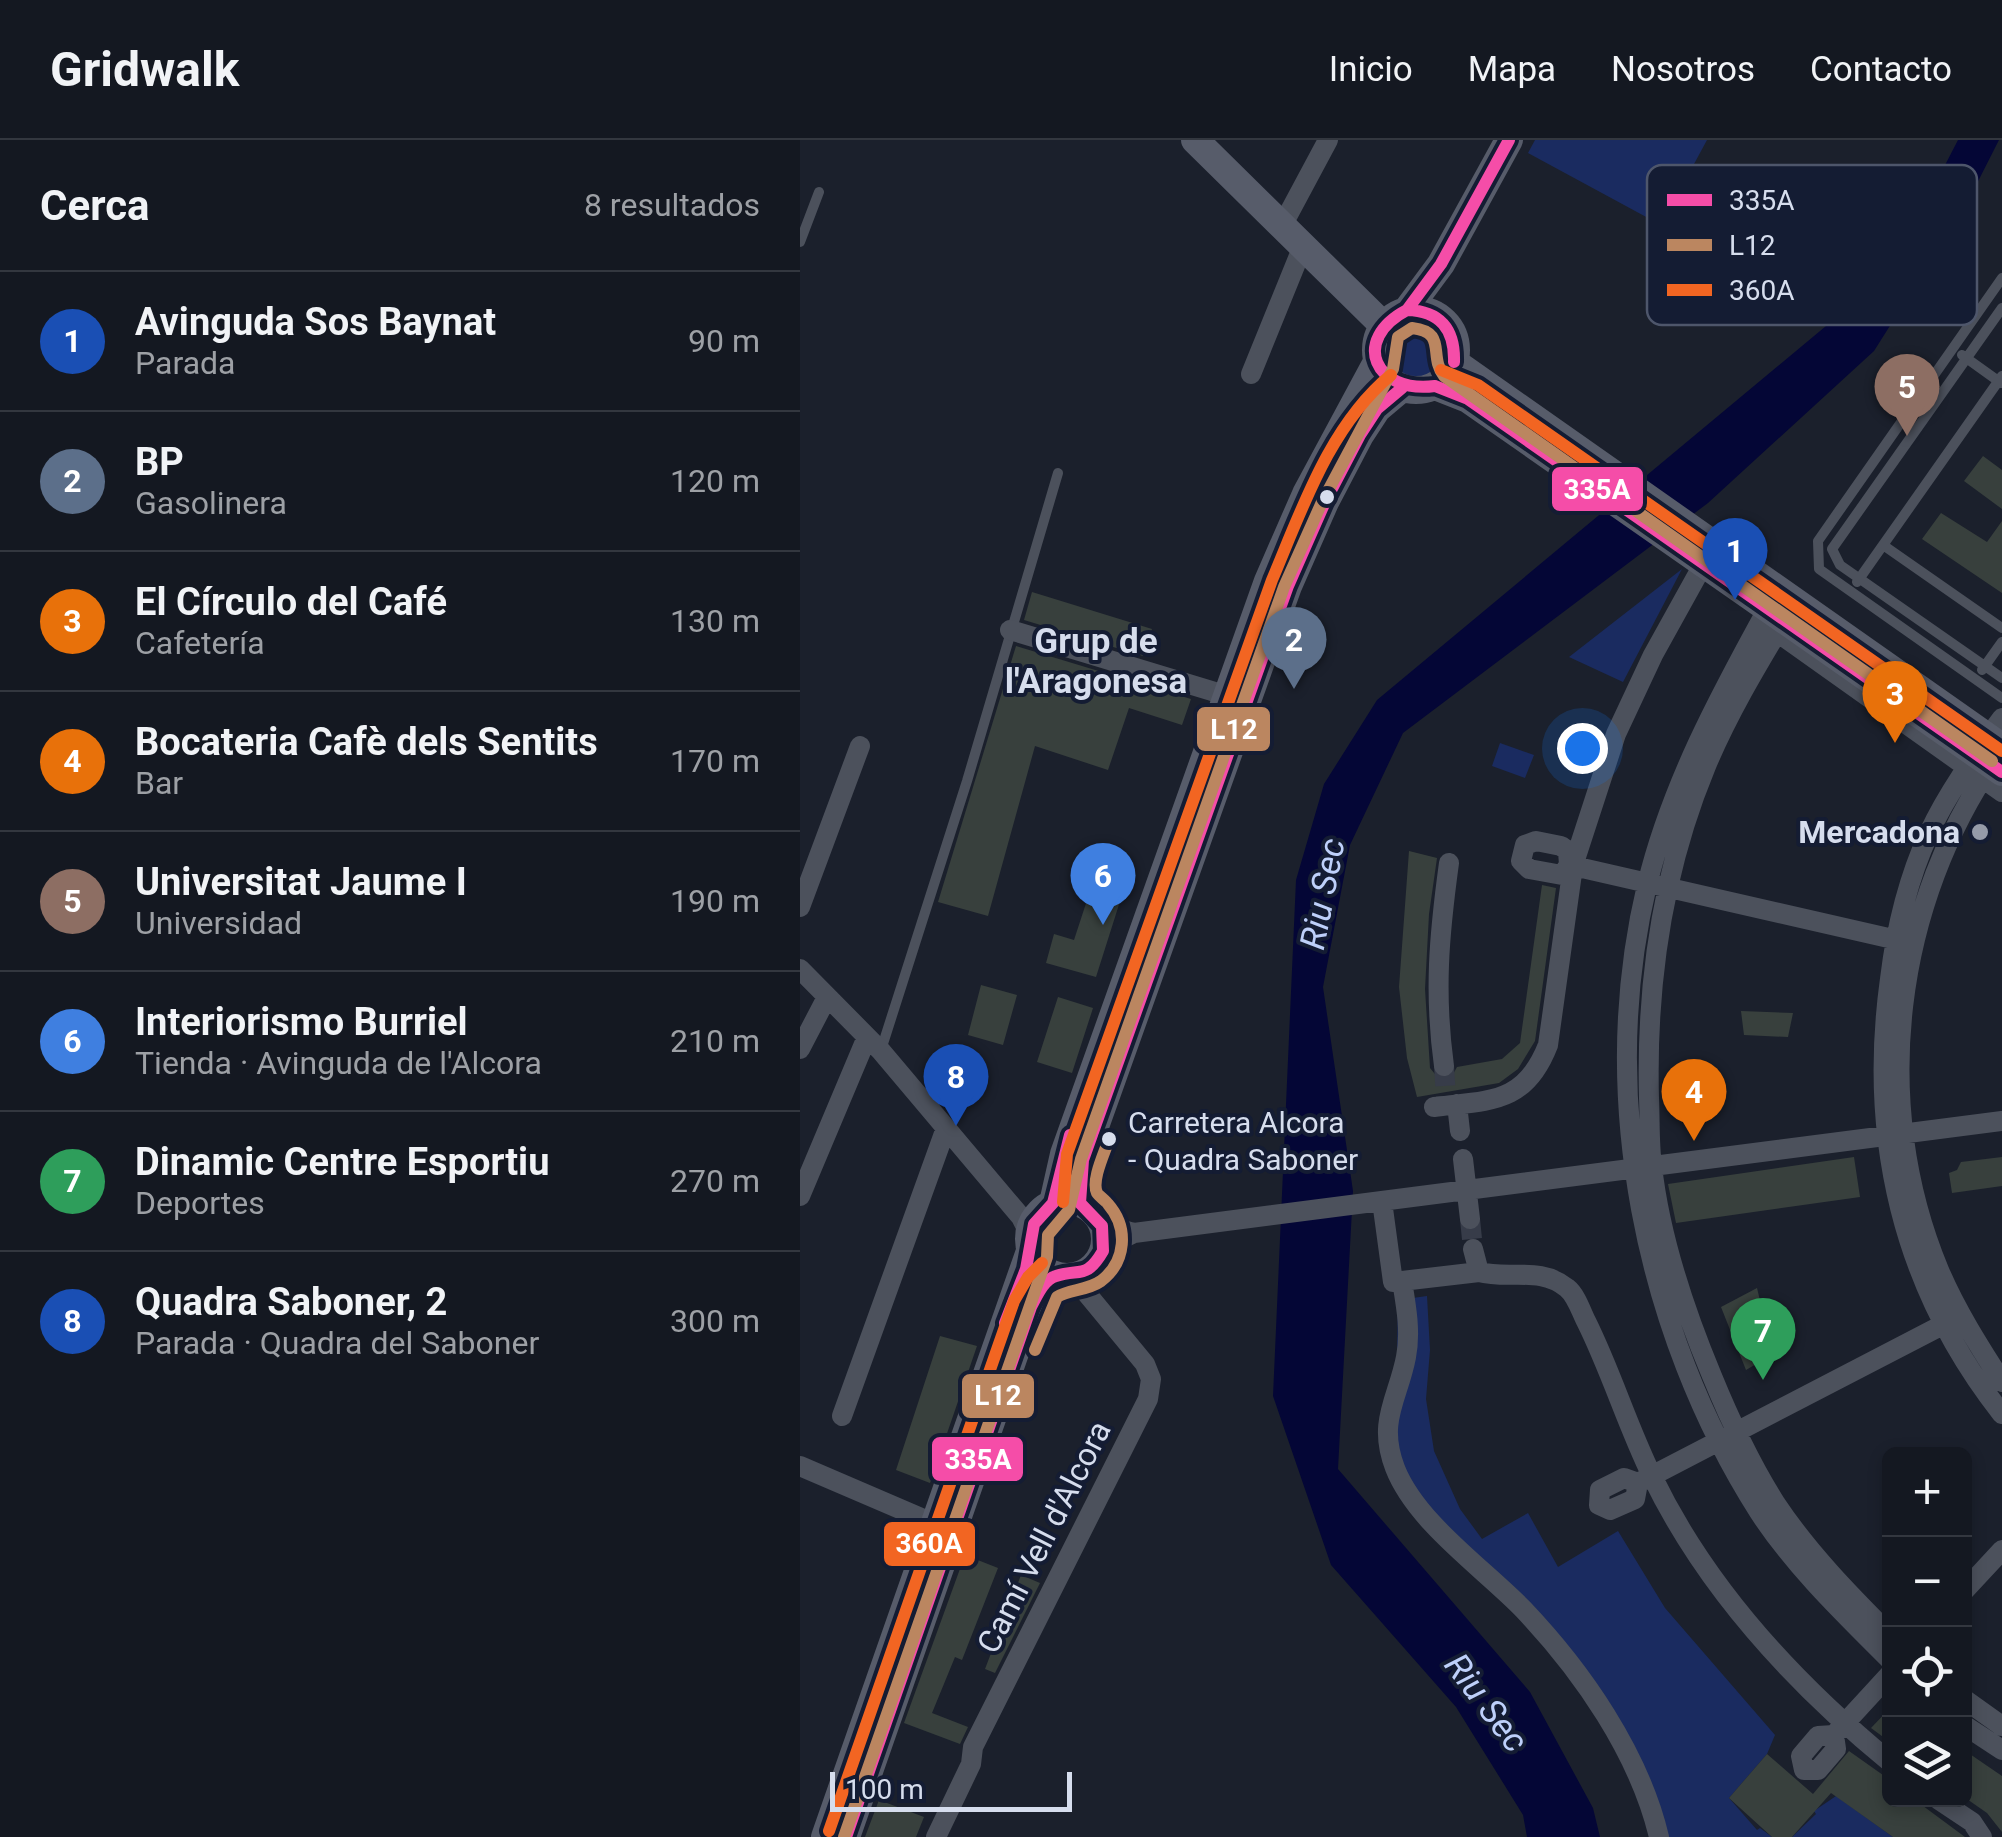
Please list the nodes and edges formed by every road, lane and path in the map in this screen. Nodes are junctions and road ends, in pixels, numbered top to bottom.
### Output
1 (1195, 140) edge
2 (1328, 140) edge
3 (1509, 140) edge
4 (818, 192) dead end
5 (1282, 226) junction
6 (800, 242) edge
7 (1303, 246) junction
8 (2002, 278) edge
9 (2002, 308) edge
10 (1977, 314) edge
11 (1408, 316) junction
12 (1970, 325) edge
13 (1953, 349) junction
14 (1966, 358) junction
15 (1377, 362) junction
16 (1454, 362) junction
17 (1251, 374) dead end
18 (2001, 380) edge
19 (1435, 386) junction
20 (1402, 388) junction
21 (1058, 474) dead end
22 (1602, 479) junction
23 (1678, 532) junction
24 (1883, 545) junction
25 (1704, 563) junction
26 (1860, 579) junction
27 (1851, 592) junction
28 (1773, 620) junction
29 (2002, 628) edge
30 (1010, 630) junction
31 (2002, 642) edge
32 (1985, 666) junction
33 (2002, 678) edge
34 (1976, 680) junction
35 (1225, 695) junction
36 (2002, 698) edge
37 (860, 746) dead end
38 (1990, 754) edge
39 (2002, 792) edge
40 (1449, 863) dead end
41 (1571, 865) junction
42 (1657, 885) junction
43 (800, 907) edge
44 (1904, 941) junction
45 (800, 969) edge
46 (828, 997) junction
47 (874, 1044) junction
48 (800, 1049) edge
49 (1444, 1066) tunnel mouth
50 (2002, 1121) edge
51 (946, 1128) junction
52 (1460, 1131) dead end
53 (1894, 1135) junction
54 (1463, 1160) dead end
55 (1643, 1167) junction
56 (1466, 1190) junction
57 (800, 1196) edge
58 (1382, 1200) junction
59 (1470, 1219) tunnel mouth
60 (1042, 1220) junction
61 (1104, 1236) junction
62 (1473, 1249) tunnel mouth
63 (1479, 1272) junction
64 (1064, 1277) junction
65 (1398, 1281) junction
66 (1952, 1321) junction
67 (2002, 1382) edge
68 (2002, 1414) edge
69 (842, 1416) dead end
70 (1727, 1437) junction
71 (800, 1466) edge
72 (1645, 1480) junction
73 (935, 1524) junction
74 (2002, 1550) edge
75 (1972, 1582) edge
76 (1882, 1627) edge
77 (1882, 1652) edge
78 (1882, 1683) edge
79 (1972, 1705) edge
80 (2002, 1726) edge
81 (1839, 1730) junction
82 (1972, 1730) edge
83 (2002, 1750) edge
84 (1882, 1757) edge
85 (1949, 1807) edge
86 (825, 1837) edge
87 (846, 1837) edge
88 (936, 1837) edge
89 (1659, 1837) edge
90 (1982, 1837) edge

1 - 5 main road
2 - 5 street
3 - 11 main road
4 - 6 lane
5 - 7 main road
7 - 11 main road
7 - 17 street
8 - 10 lane
9 - 14 lane
11 - 15 main road
11 - 16 main road
12 - 13 lane
13 - 14 lane
13 - 27 lane
14 - 18 lane
14 - 26 lane
15 - 20 main road
15 - 35 main road
16 - 19 main road
16 - 22 main road
18 - 24 lane
19 - 20 main road
19 - 22 main road
20 - 60 main road
21 - 30 lane
22 - 23 main road
23 - 25 main road
23 - 38 main road
24 - 26 lane
24 - 29 lane
25 - 28 main road
25 - 41 street
26 - 27 lane
26 - 32 lane
27 - 34 lane
28 - 38 main road
28 - 42 street
30 - 35 street
30 - 47 lane
31 - 32 lane
32 - 33 lane
32 - 34 lane
34 - 36 lane
35 - 60 main road
37 - 43 street
38 - 39 street
38 - 44 street
40 - 49 street
41 - 42 street
41 - 52 street
42 - 44 street
42 - 55 street
44 - 53 street
45 - 46 street
46 - 47 street
46 - 48 street
47 - 51 street
47 - 57 street
50 - 53 street
51 - 60 street
51 - 69 street
53 - 55 street
53 - 66 street
54 - 56 street
55 - 56 street
55 - 70 street
56 - 58 street
56 - 59 street
58 - 61 street
58 - 65 street
60 - 61 main road
60 - 64 main road
60 - 73 main road
61 - 64 main road
62 - 63 street
63 - 65 street
63 - 72 street
64 - 87 main road
64 - 88 street, Camí Vell d'Alcora
65 - 89 street
66 - 67 street
66 - 68 street
66 - 70 street
70 - 72 street
70 - 76 street
70 - 77 street
71 - 73 street
72 - 81 street
73 - 86 main road
74 - 75 street
78 - 81 street
79 - 80 street
81 - 84 street
82 - 83 street
85 - 90 street

